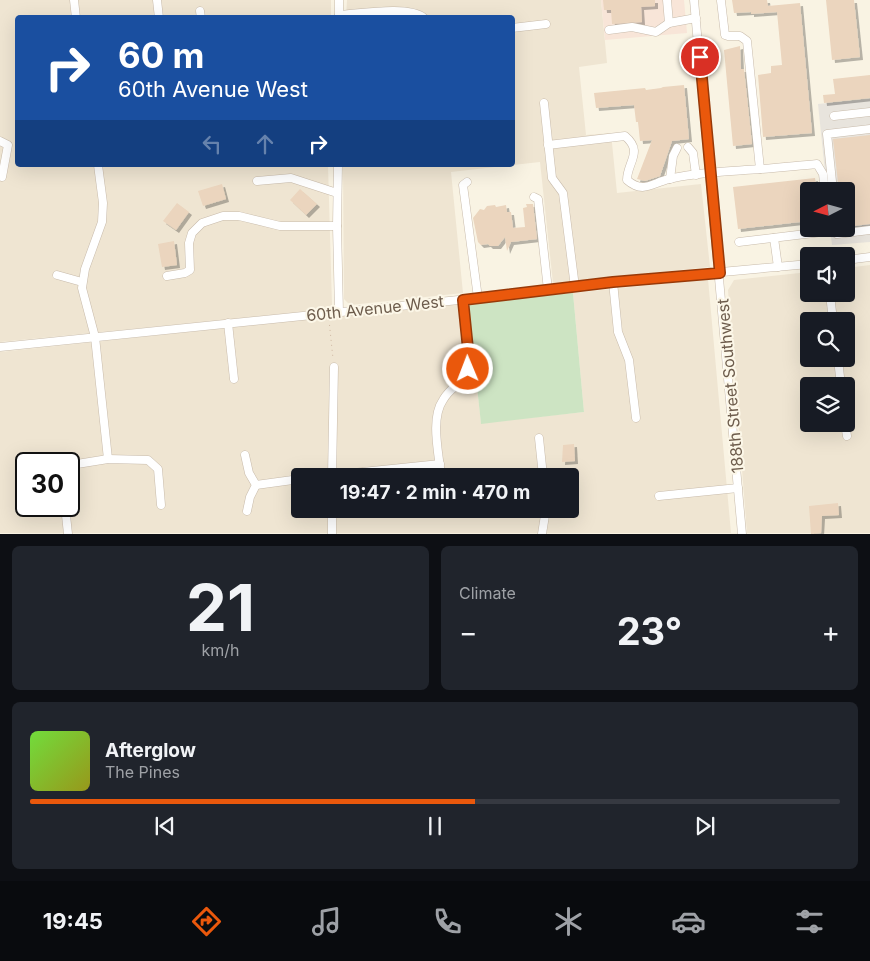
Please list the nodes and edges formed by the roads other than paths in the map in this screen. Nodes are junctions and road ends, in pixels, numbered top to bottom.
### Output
1 (74, 0) edge
2 (157, 0) edge
3 (339, 0) edge
4 (668, 0) edge
5 (694, 0) edge
6 (721, 1) edge
7 (76, 15) edge
8 (159, 15) edge
9 (339, 15) edge
10 (350, 15) edge
11 (421, 15) edge
12 (696, 18) junction
13 (669, 23) junction
14 (546, 24) dead end
15 (515, 28) edge
16 (609, 30) dead end
17 (544, 103) dead end
18 (870, 112) edge
19 (834, 116) dead end
20 (870, 129) edge
21 (0, 141) edge
22 (8, 145) junction
23 (548, 145) junction
24 (15, 146) edge
25 (688, 147) dead end
26 (677, 148) dead end
27 (98, 167) edge
28 (338, 167) edge
29 (760, 169) junction
30 (710, 173) junction
31 (696, 175) junction
32 (2, 177) dead end
33 (670, 179) junction
34 (257, 181) dead end
35 (467, 182) dead end
36 (824, 182) edge
37 (832, 182) edge
38 (337, 193) junction
39 (534, 197) dead end
40 (337, 226) junction
41 (870, 230) edge
42 (855, 232) edge
43 (800, 235) edge
44 (774, 238) junction
45 (739, 242) dead end
46 (870, 257) edge
47 (855, 259) edge
48 (800, 265) edge
49 (778, 267) junction
50 (720, 273) junction
51 (57, 275) dead end
52 (167, 276) dead end
53 (82, 282) junction
54 (613, 282) junction
55 (575, 287) junction
56 (548, 290) junction
57 (478, 298) junction
58 (463, 300) junction
59 (339, 312) junction
60 (228, 323) junction
61 (95, 337) junction
62 (0, 347) edge
63 (334, 367) road end
64 (234, 380) dead end
65 (636, 418) dead end
66 (846, 432) edge
67 (847, 436) dead end
68 (539, 438) dead end
69 (245, 455) dead end
70 (108, 460) junction
71 (80, 464) edge
72 (440, 464) junction
73 (332, 468) edge
74 (404, 468) edge
75 (440, 468) edge
76 (542, 468) edge
77 (291, 480) edge
78 (256, 485) junction
79 (738, 488) junction
80 (659, 496) dead end
81 (161, 505) dead end
82 (248, 511) dead end
83 (66, 517) edge
84 (332, 518) edge
85 (545, 518) edge
86 (68, 534) edge
87 (332, 534) edge
88 (542, 534) edge
89 (742, 534) edge

1 - 7 street
2 - 8 street
3 - 9 street
4 - 13 street
5 - 12 street, 188th Street Southwest
6 - 29 street
10 - 11 street
12 - 13 street
12 - 30 street, 188th Street Southwest
13 - 16 street
14 - 15 street
17 - 23 street
18 - 19 street
20 - 37 street
21 - 22 street
22 - 24 street
22 - 32 street
23 - 33 street
23 - 55 street
25 - 31 street
26 - 33 street
27 - 53 street
28 - 38 street
29 - 30 street
29 - 36 street
30 - 31 street
30 - 50 street, 188th Street Southwest
31 - 33 street
34 - 38 street
35 - 57 street
38 - 40 street
39 - 56 street
40 - 52 street
40 - 59 street
41 - 42 street
43 - 44 street
44 - 45 street
44 - 49 street
46 - 47 street
48 - 49 street, 60th Avenue West
49 - 50 street, 60th Avenue West
50 - 54 street, 60th Avenue West
50 - 79 street, 188th Street Southwest
51 - 53 street
53 - 61 street
54 - 55 street, 60th Avenue West
54 - 65 street
55 - 56 street, 60th Avenue West
56 - 57 street, 60th Avenue West
57 - 58 street, 60th Avenue West
58 - 59 street, 60th Avenue West
58 - 72 street
59 - 60 street, 60th Avenue West
60 - 61 street, 60th Avenue West
60 - 64 street
61 - 62 street, 60th Avenue West
61 - 70 street
63 - 73 street
66 - 67 street
68 - 76 street
69 - 78 street
70 - 71 street
70 - 81 street
72 - 74 street
72 - 75 street
77 - 78 street
78 - 82 street
79 - 80 street
79 - 89 street, 188th Street Southwest
83 - 86 street
84 - 87 street
85 - 88 street

